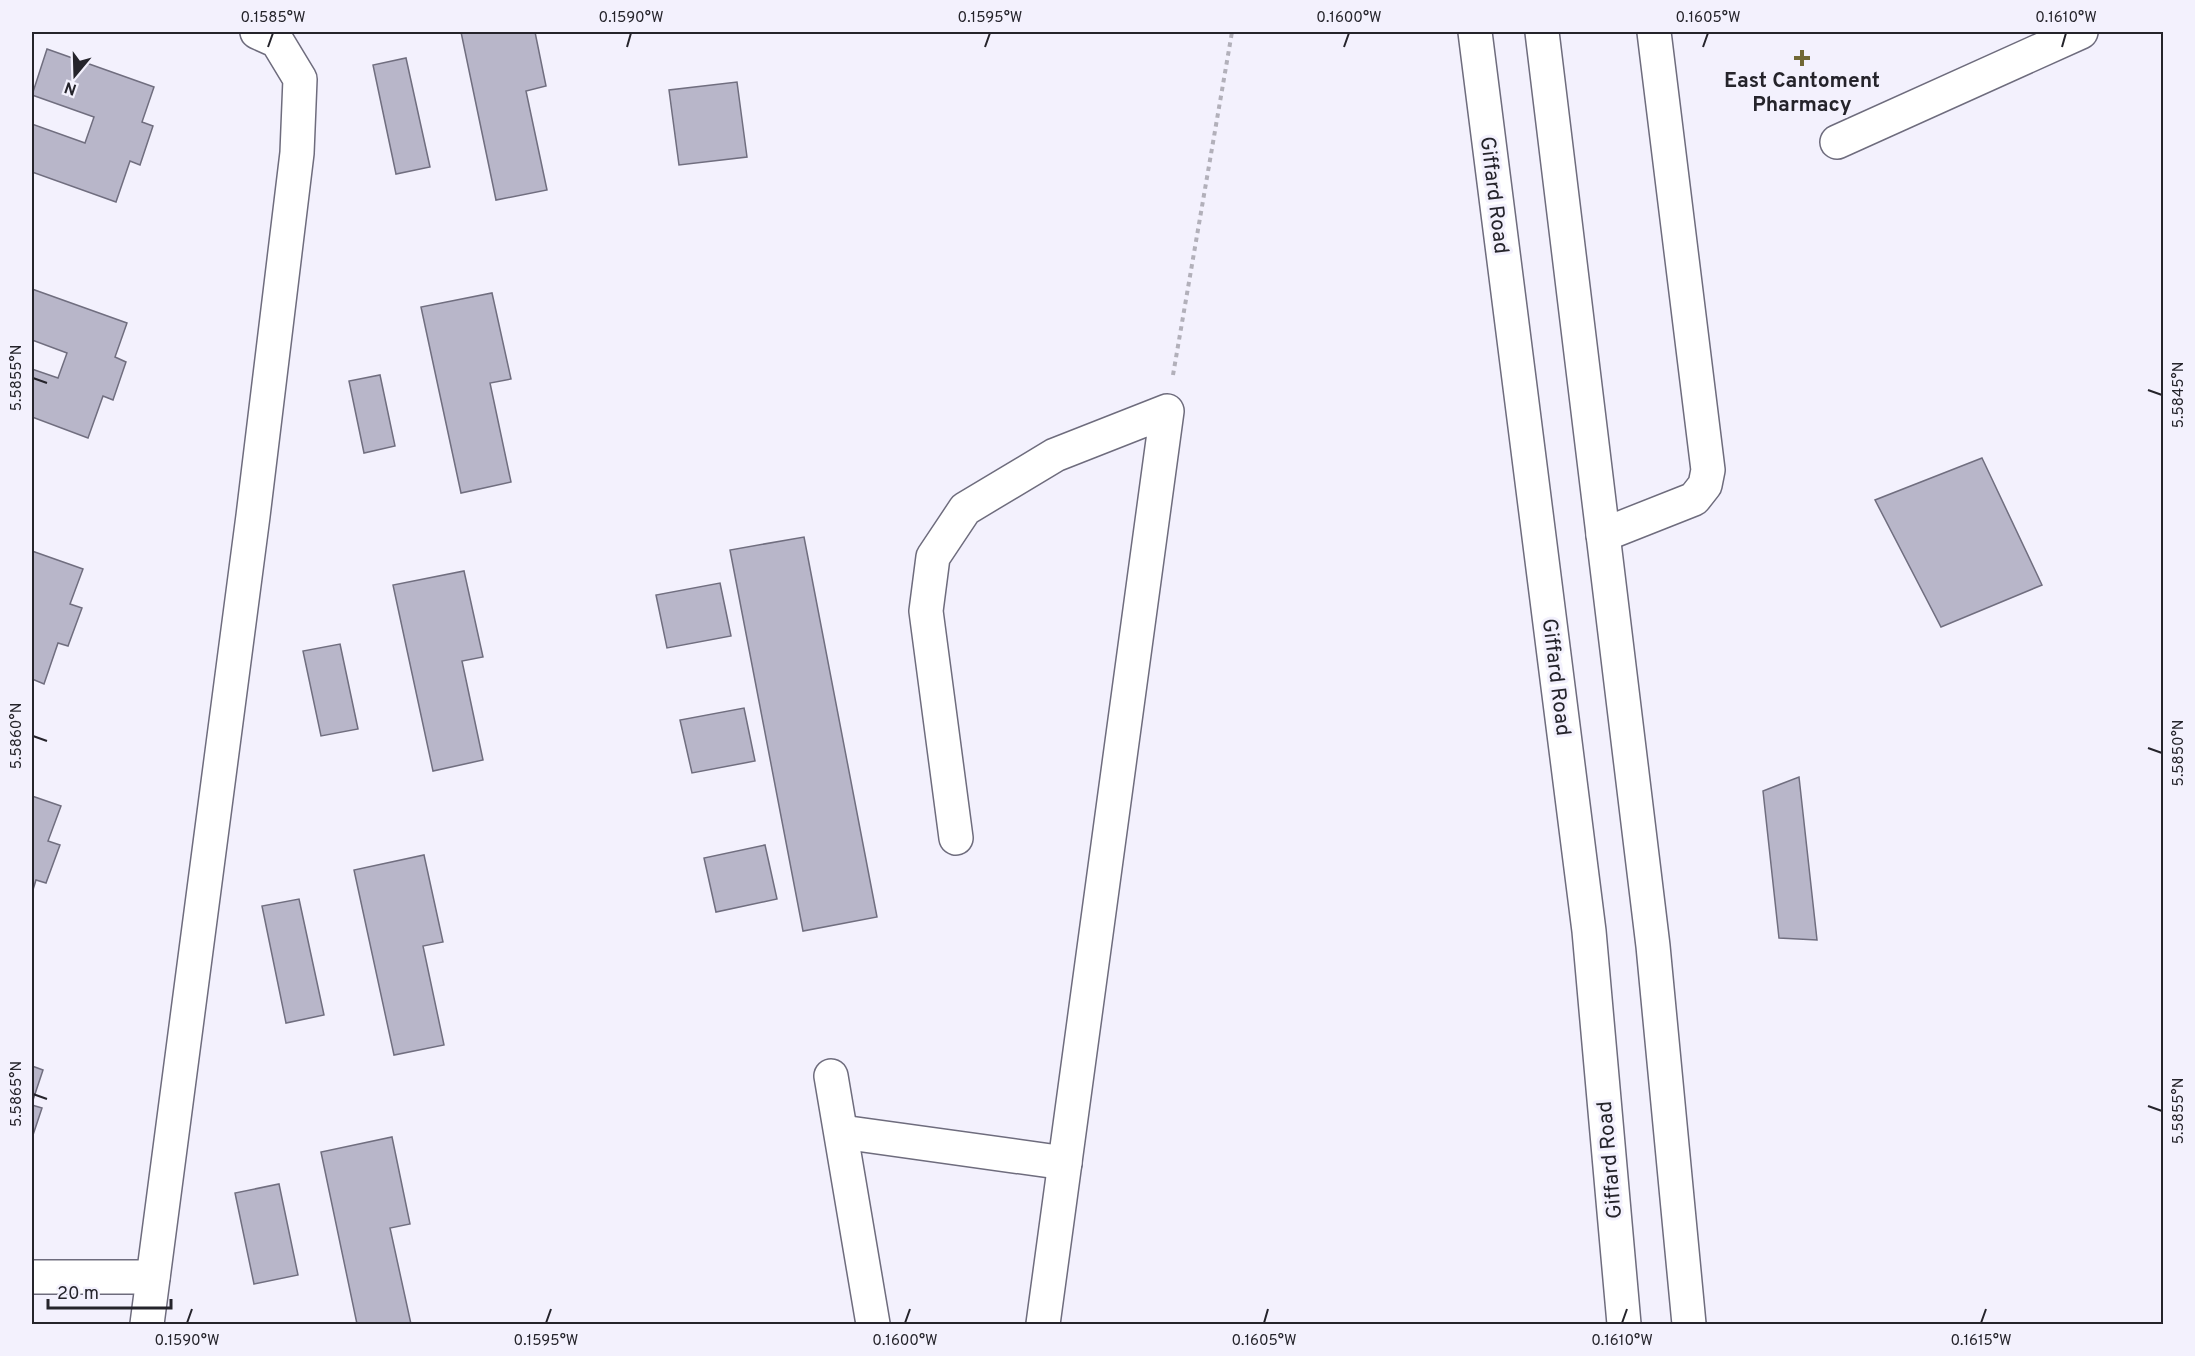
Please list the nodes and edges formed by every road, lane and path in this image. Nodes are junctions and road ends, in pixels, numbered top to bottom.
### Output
1 (257, 32) edge
2 (1232, 32) edge
3 (1474, 32) edge
4 (1542, 32) edge
5 (1654, 32) edge
6 (2081, 32) edge
7 (1837, 142) dead end
8 (1167, 411) junction
9 (1603, 535) junction
10 (956, 838) dead end
11 (831, 1076) dead end
12 (842, 1132) junction
13 (1065, 1163) junction
14 (32, 1277) edge
15 (153, 1277) junction
16 (147, 1324) edge
17 (873, 1324) edge
18 (1043, 1324) edge
19 (1624, 1324) edge
20 (1689, 1324) edge

1 - 15 street
2 - 8 path
3 - 19 street, Giffard Road
4 - 9 street
5 - 9 street
6 - 7 street
8 - 10 street
8 - 13 street
9 - 20 street
11 - 12 street
12 - 13 street
12 - 17 street
13 - 18 street
14 - 15 street
15 - 16 street

